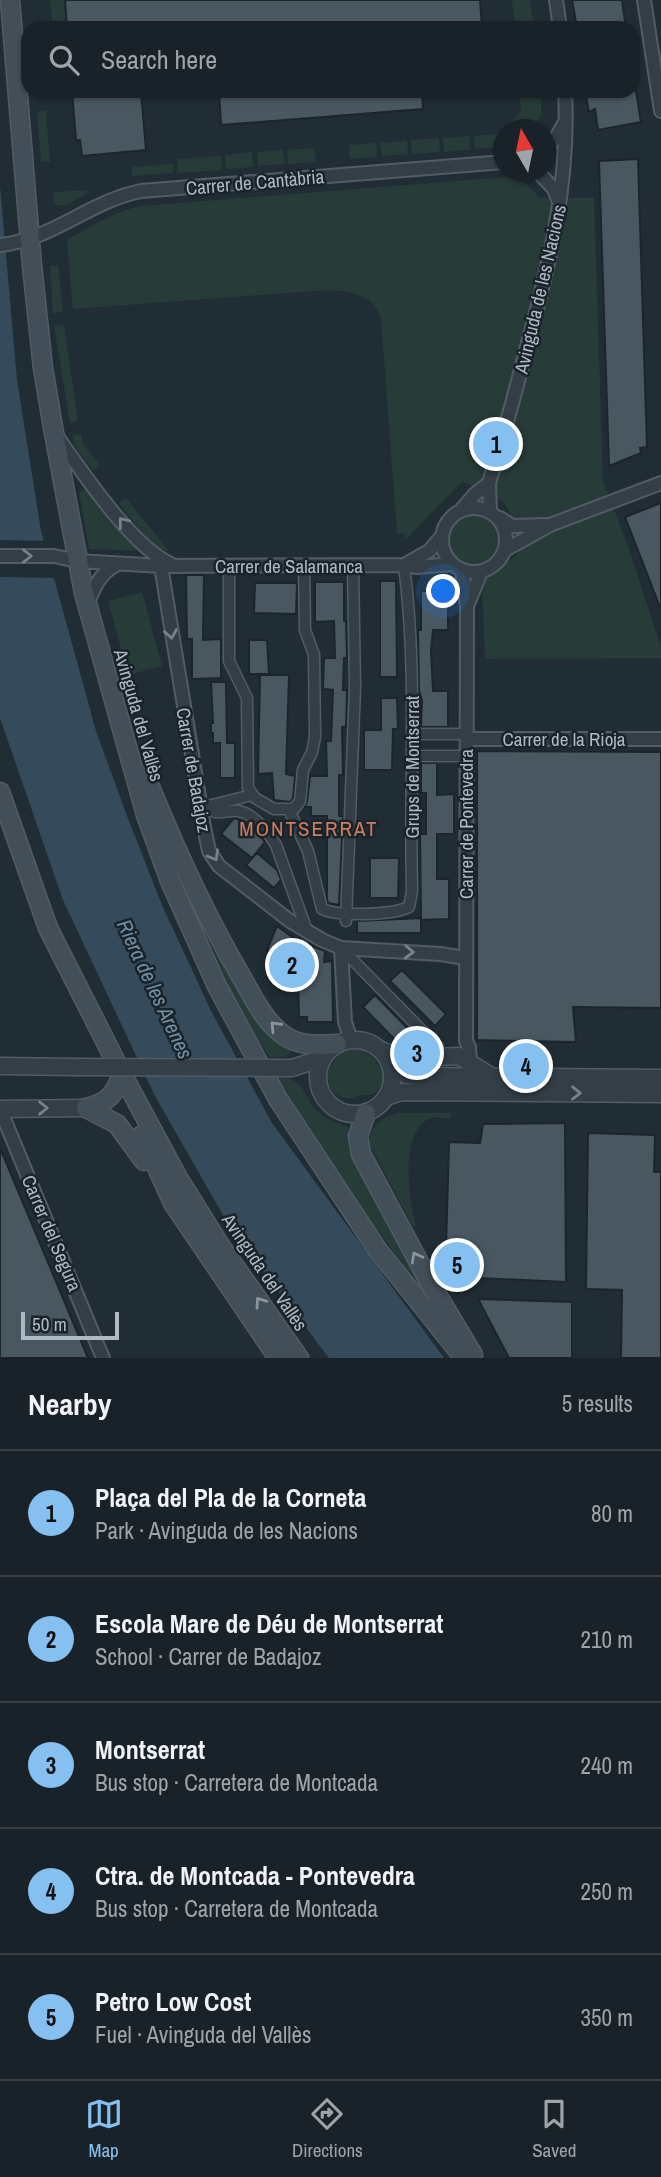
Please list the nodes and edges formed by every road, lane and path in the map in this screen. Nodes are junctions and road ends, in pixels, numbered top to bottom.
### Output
1 (10, 0) edge
2 (556, 0) edge
3 (644, 0) edge
4 (559, 21) edge
5 (566, 98) edge
6 (661, 111) edge
7 (567, 118) junction
8 (556, 136) edge
9 (493, 163) edge
10 (547, 182) edge
11 (560, 205) junction
12 (13, 243) edge
13 (54, 433) junction
14 (489, 483) junction
15 (661, 483) edge
16 (462, 509) junction
17 (494, 514) junction
18 (550, 525) junction
19 (442, 536) junction
20 (505, 550) junction
21 (0, 556) edge
22 (78, 561) junction
23 (117, 564) junction
24 (404, 565) junction
25 (167, 566) junction
26 (229, 566) junction
27 (304, 566) junction
28 (354, 566) junction
29 (457, 567) junction
30 (481, 572) junction
31 (87, 606) junction
32 (467, 606) junction
33 (412, 734) junction
34 (467, 736) junction
35 (661, 739) edge
36 (413, 756) junction
37 (467, 756) junction
38 (131, 761) junction
39 (0, 792) edge
40 (252, 796) junction
41 (206, 806) junction
42 (289, 810) junction
43 (4, 822) edge
44 (347, 917) junction
45 (307, 931) junction
46 (341, 948) junction
47 (466, 958) junction
48 (344, 1042) junction
49 (438, 1046) dead end
50 (381, 1050) junction
51 (465, 1053) junction
52 (323, 1058) junction
53 (0, 1066) edge
54 (391, 1066) junction
55 (292, 1068) junction
56 (429, 1076) junction
57 (494, 1077) junction
58 (661, 1078) edge
59 (120, 1080) junction
60 (319, 1089) junction
61 (661, 1094) edge
62 (386, 1097) junction
63 (86, 1108) junction
64 (0, 1109) edge
65 (366, 1113) junction
66 (173, 1203) junction
67 (103, 1358) edge
68 (278, 1358) edge
69 (299, 1358) edge
70 (464, 1358) edge
71 (475, 1358) edge

1 - 12 main road, Avinguda del Vallès
2 - 4 street
3 - 6 street
5 - 7 street, Avinguda de les Nacions
7 - 8 street
7 - 11 street, Avinguda de les Nacions
9 - 12 street, Carrer de Cantàbria
10 - 11 street
11 - 14 street, Avinguda de les Nacions
12 - 13 main road, Avinguda del Vallès
13 - 22 main road, Avinguda del Vallès
25 -> 13 street
14 - 16 street
14 - 17 street, Avinguda de les Nacions
15 - 18 street
16 - 17 street
16 - 19 street
17 - 18 street
17 - 20 street
18 - 20 street
19 - 24 street
19 - 29 street
20 - 30 street
21 -> 22 street, Carrer de Salamanca
22 - 23 street, Carrer de Salamanca
22 - 31 main road, Avinguda del Vallès
23 - 25 street, Carrer de Salamanca
23 - 31 street
24 - 28 street, Carrer de Salamanca
24 - 29 street, Carrer de Salamanca
24 - 33 street, Grups de Montserrat
25 - 26 street, Carrer de Salamanca
25 -> 41 street, Carrer de Badajoz
26 - 27 street, Carrer de Salamanca
26 - 40 street
27 - 28 street, Carrer de Salamanca
27 - 42 street
28 - 44 street
29 - 30 street
29 - 32 street, Carrer de Pontevedra
30 - 32 street, Carrer de Pontevedra
31 - 38 main road, Avinguda del Vallès
32 - 34 street, Carrer de Pontevedra
33 - 34 street
33 - 36 street, Grups de Montserrat
34 - 35 street, Carrer de la Rioja
34 - 37 street, Carrer de Pontevedra
36 - 37 street
36 - 44 street, Grups de Montserrat
37 - 47 street, Carrer de Pontevedra
48 -> 38 main road
38 - 70 main road, Avinguda del Vallès
39 - 43 main road, Avinguda del Vallès
40 - 41 street
40 - 42 street
41 -> 45 street, Carrer de Badajoz
41 - 45 street
42 - 44 street, Grups de Montserrat
43 - 59 main road, Avinguda del Vallès
45 - 46 street, Carrer de Badajoz
46 -> 47 street, Carrer de Badajoz
46 - 48 street
46 - 49 street
47 - 51 street, Carrer de Pontevedra
48 - 50 street
48 - 52 street
50 - 51 street
50 - 54 street
51 - 56 street
51 - 57 street
52 - 55 street
52 - 60 street
53 - 55 street, bridge
54 - 56 street
54 - 62 street
55 - 60 street
56 - 57 street
57 - 58 street
59 - 63 main road
59 - 66 main road, Avinguda del Vallès
69 -> 59 main road, Avinguda del Vallès
60 - 65 street
62 -> 61 street
62 - 65 street
64 -> 63 street
63 - 66 main road
64 - 67 street, Carrer del Segura
71 -> 65 main road
66 - 68 main road, Avinguda del Vallès

